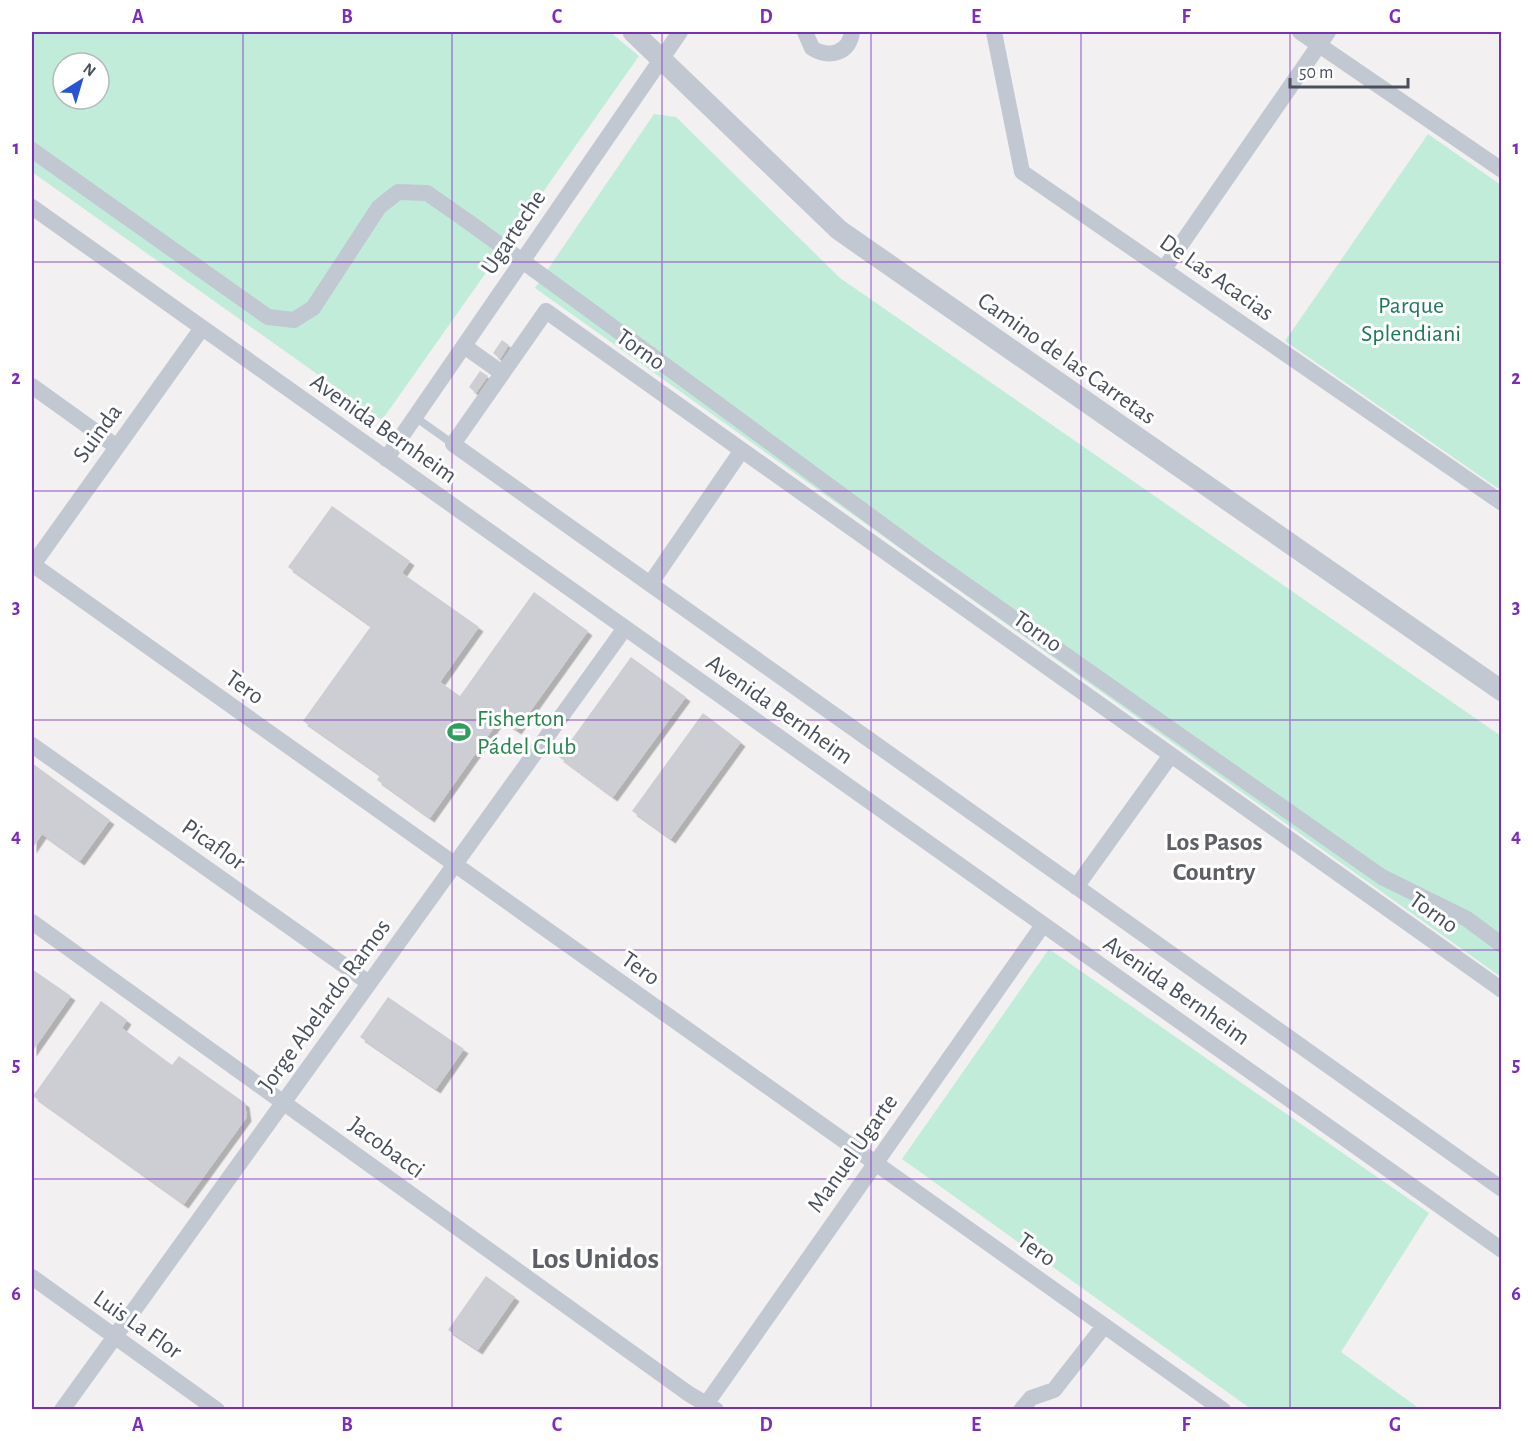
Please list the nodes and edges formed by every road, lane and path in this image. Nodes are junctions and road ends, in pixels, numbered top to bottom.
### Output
1 (633, 32) edge
2 (680, 32) edge
3 (805, 32) edge
4 (852, 32) edge
5 (994, 32) edge
6 (1300, 32) edge
7 (1323, 38) edge
8 (662, 57) junction
9 (32, 150) edge
10 (1502, 170) edge
11 (32, 207) edge
12 (1164, 269) junction
13 (202, 328) junction
14 (464, 346) junction
15 (502, 373) junction
16 (32, 386) edge
17 (415, 417) junction
18 (453, 444) junction
19 (117, 447) junction
20 (742, 450) junction
21 (386, 459) junction
22 (1499, 500) edge
23 (32, 565) edge
24 (650, 584) junction
25 (625, 628) junction
26 (1502, 691) edge
27 (32, 745) edge
28 (1171, 755) junction
29 (454, 865) junction
30 (1076, 887) junction
31 (32, 922) edge
32 (1043, 925) junction
33 (1502, 945) edge
34 (369, 983) junction
35 (1502, 990) edge
36 (283, 1102) junction
37 (873, 1163) junction
38 (1500, 1185) edge
39 (1502, 1250) edge
40 (32, 1278) edge
41 (1104, 1326) junction
42 (115, 1337) junction
43 (708, 1408) edge
44 (62, 1410) edge
45 (217, 1410) edge
46 (1021, 1410) edge
47 (1223, 1410) edge

1 - 8 street, Camino de las Carretas
2 - 8 street, Ugarteche
3 - 4 street
5 - 12 street, De Las Acacias
6 - 7 street
7 - 10 street
7 - 12 street
8 - 14 street, Ugarteche
8 - 26 street, Camino de las Carretas
9 - 33 street, bridge
11 - 13 street, Avenida Bernheim
12 - 22 street, De Las Acacias
13 - 19 street, Suinda
13 - 21 street, Avenida Bernheim
14 - 15 street
14 - 17 street, Ugarteche
15 - 18 street
15 - 20 street, Torno
16 - 19 street
17 - 18 lane
17 - 21 street, Ugarteche
18 - 24 street
19 - 23 street, Suinda
20 - 24 street
20 - 28 street, Torno
21 - 25 street, Avenida Bernheim
23 - 29 street, Tero
24 - 30 street
25 - 29 street, Jorge Abelardo Ramos
25 - 32 street, Avenida Bernheim
27 - 34 street, Picaflor
28 - 30 street
28 - 35 street, Torno
29 - 34 street, Jorge Abelardo Ramos
29 - 37 street, Tero
30 - 38 street
31 - 36 street, Jacobacci
32 - 37 street, Manuel Ugarte
32 - 39 street, Avenida Bernheim
34 - 36 street, Jorge Abelardo Ramos
36 - 42 street, Jorge Abelardo Ramos
36 - 43 street, Jacobacci
37 - 41 street, Tero
37 - 43 street, Manuel Ugarte
40 - 42 street, Luis La Flor
41 - 46 street
41 - 47 street, Tero
42 - 44 street, Jorge Abelardo Ramos
42 - 45 street, Luis La Flor

